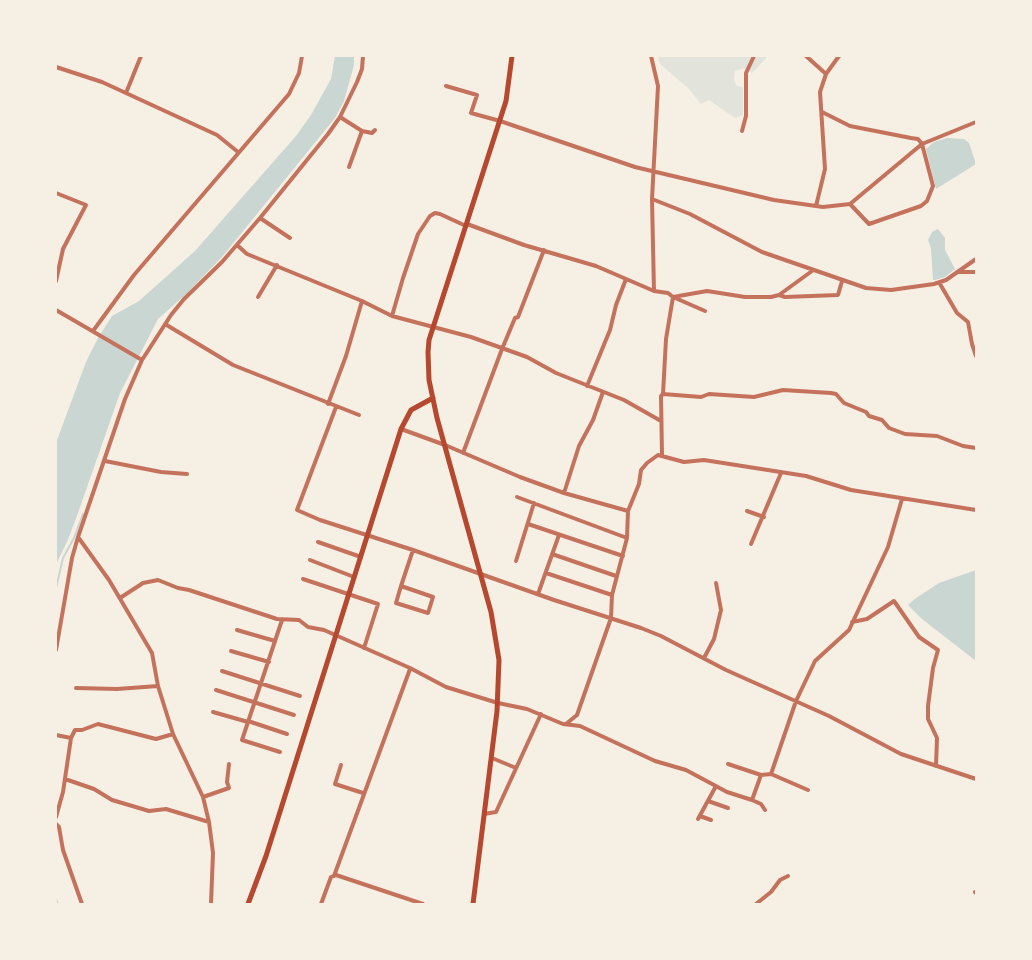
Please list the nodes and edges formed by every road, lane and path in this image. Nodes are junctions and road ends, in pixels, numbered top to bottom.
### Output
1 (141, 56) edge
2 (302, 56) edge
3 (363, 56) edge
4 (512, 56) edge
5 (651, 56) edge
6 (754, 56) edge
7 (806, 56) edge
8 (839, 56) edge
9 (56, 67) edge
10 (826, 74) junction
11 (446, 86) dead end
12 (126, 93) junction
13 (822, 112) junction
14 (340, 117) junction
15 (500, 121) junction
16 (976, 122) edge
17 (375, 130) dead end
18 (363, 131) junction
19 (742, 131) dead end
20 (922, 144) junction
21 (238, 152) junction
22 (349, 167) dead end
23 (655, 172) junction
24 (56, 194) edge
25 (652, 199) junction
26 (850, 204) junction
27 (816, 206) junction
28 (260, 218) junction
29 (466, 225) junction
30 (290, 238) dead end
31 (237, 245) junction
32 (544, 250) junction
33 (976, 259) edge
34 (277, 265) junction
35 (813, 270) junction
36 (959, 272) junction
37 (976, 272) edge
38 (626, 279) junction
39 (56, 281) edge
40 (842, 281) junction
41 (940, 284) dead end
42 (654, 291) junction
43 (778, 295) junction
44 (258, 297) dead end
45 (673, 297) junction
46 (362, 301) junction
47 (56, 310) edge
48 (705, 311) dead end
49 (392, 316) junction
50 (165, 324) junction
51 (434, 326) junction
52 (95, 332) junction
53 (502, 349) junction
54 (976, 356) edge
55 (141, 359) junction
56 (587, 386) junction
57 (603, 392) junction
58 (663, 394) junction
59 (433, 398) junction
60 (328, 404) junction
61 (336, 407) junction
62 (359, 415) dead end
63 (661, 421) junction
64 (401, 429) junction
65 (445, 445) junction
66 (976, 448) edge
67 (463, 453) junction
68 (662, 455) junction
69 (105, 461) junction
70 (782, 472) junction
71 (187, 474) dead end
72 (564, 493) junction
73 (517, 497) dead end
74 (902, 499) junction
75 (534, 503) junction
76 (747, 510) dead end
77 (976, 510) edge
78 (628, 511) junction
79 (764, 517) junction
80 (528, 524) junction
81 (559, 535) junction
82 (368, 536) junction
83 (78, 537) junction
84 (627, 538) junction
85 (318, 542) dead end
86 (751, 544) dead end
87 (413, 550) junction
88 (552, 554) junction
89 (623, 556) junction
90 (361, 557) junction
91 (310, 560) dead end
92 (516, 561) dead end
93 (481, 573) junction
94 (546, 573) junction
95 (616, 576) junction
96 (354, 577) junction
97 (303, 579) dead end
98 (716, 583) dead end
99 (401, 586) junction
100 (349, 594) junction
101 (538, 594) junction
102 (612, 595) junction
103 (120, 598) junction
104 (611, 618) junction
105 (282, 620) junction
106 (852, 622) junction
107 (237, 630) dead end
108 (335, 635) junction
109 (275, 641) junction
110 (364, 648) junction
111 (56, 650) edge
112 (231, 651) dead end
113 (704, 658) junction
114 (269, 662) junction
115 (410, 668) junction
116 (222, 671) dead end
117 (262, 683) junction
118 (158, 686) junction
119 (76, 688) dead end
120 (216, 690) dead end
121 (300, 696) dead end
122 (796, 700) junction
123 (255, 702) junction
124 (498, 703) junction
125 (213, 712) dead end
126 (541, 714) junction
127 (294, 715) dead end
128 (577, 715) junction
129 (248, 722) junction
130 (566, 724) junction
131 (580, 726) junction
132 (173, 734) junction
133 (287, 734) dead end
134 (56, 735) edge
135 (71, 738) junction
136 (280, 752) dead end
137 (492, 758) junction
138 (229, 764) dead end
139 (728, 764) dead end
140 (340, 765) dead end
141 (936, 766) junction
142 (516, 768) junction
143 (771, 774) junction
144 (761, 775) junction
145 (65, 779) junction
146 (976, 779) edge
147 (716, 786) junction
148 (808, 790) dead end
149 (363, 793) junction
150 (203, 798) junction
151 (753, 800) junction
152 (708, 801) junction
153 (728, 808) dead end
154 (765, 810) dead end
155 (484, 814) junction
156 (56, 817) edge
157 (711, 820) dead end
158 (209, 822) junction
159 (56, 824) edge
160 (334, 876) junction
161 (788, 876) dead end
162 (82, 904) edge
163 (211, 904) edge
164 (248, 904) edge
165 (321, 904) edge
166 (423, 904) edge
167 (473, 904) edge
168 (756, 904) edge

1 - 12 street
2 - 21 street
3 - 14 street
4 - 15 main road
5 - 23 street
6 - 19 street
7 - 10 street
8 - 10 street
9 - 12 street
10 - 13 street
11 - 15 street
12 - 21 street
13 - 20 street
13 - 27 street
14 - 18 street
14 - 28 street
15 - 23 street
15 - 29 main road
16 - 20 street
17 - 18 street
18 - 22 street
20 - 26 street
20 - 26 street
21 - 52 street
23 - 25 street
23 - 27 street
24 - 39 street
25 - 35 street
25 - 42 street
26 - 27 street
28 - 30 street
28 - 31 street
29 - 32 street
29 - 49 street
29 - 51 main road
31 - 34 street
31 - 50 street
32 - 38 street
32 - 53 street
33 - 36 street
34 - 44 street
34 - 46 street
35 - 40 street
35 - 43 street
36 - 37 street
36 - 40 street
38 - 42 street
38 - 56 street
40 - 43 street
41 - 54 street
42 - 45 street
43 - 45 street
45 - 48 street
45 - 58 street
46 - 49 street
46 - 60 street
47 - 52 street
49 - 51 street
50 - 55 street
50 - 60 street
51 - 53 street
51 - 59 main road
52 - 55 street
53 - 56 street
53 - 67 street
55 - 69 street
56 - 57 street
57 - 63 street
57 - 72 street
58 - 63 street
58 - 66 street
59 - 64 main road
59 - 65 main road
60 - 61 street
61 - 62 street
61 - 82 street
63 - 68 street
64 - 65 street
64 - 82 main road
65 - 67 street
65 - 93 main road
67 - 72 street
68 - 70 street
68 - 78 street
69 - 71 street
69 - 83 street
70 - 74 street
70 - 79 street
72 - 78 street
73 - 75 street
74 - 77 street
74 - 106 street
75 - 80 street
75 - 84 street
76 - 79 street
78 - 84 street
79 - 86 street
80 - 81 street
80 - 92 street
81 - 88 street
81 - 89 street
82 - 87 street
82 - 90 main road
83 - 103 street
83 - 111 street
84 - 89 street
85 - 90 street
87 - 93 street
87 - 99 street
88 - 94 street
88 - 95 street
89 - 95 street
90 - 96 main road
91 - 96 street
93 - 101 street
93 - 124 main road
94 - 101 street
94 - 102 street
95 - 102 street
96 - 100 main road
97 - 100 street
98 - 113 street
99 - 99 street
100 - 108 main road
100 - 110 street
101 - 104 street
102 - 104 street
103 - 105 street
103 - 118 street
104 - 113 street
104 - 128 street
105 - 108 street
105 - 109 street
106 - 122 street
106 - 141 street
107 - 109 street
108 - 110 street
108 - 164 main road
109 - 114 street
110 - 115 street
112 - 114 street
113 - 122 street
114 - 117 street
115 - 124 street
115 - 149 street
116 - 117 street
117 - 121 street
117 - 123 street
118 - 119 street
118 - 132 street
120 - 123 street
122 - 141 street
122 - 143 street
123 - 127 street
123 - 129 street
124 - 126 street
124 - 137 main road
125 - 129 street
126 - 130 street
126 - 142 street
128 - 130 street
128 - 131 street
129 - 133 street
129 - 136 street
130 - 131 street
131 - 147 street
132 - 135 street
132 - 150 street
134 - 135 street
135 - 145 street
137 - 142 street
137 - 155 main road
138 - 150 street
139 - 144 street
140 - 149 street
141 - 146 street
142 - 155 street
143 - 144 street
143 - 148 street
144 - 151 street
145 - 156 street
145 - 158 street
147 - 151 street
147 - 152 street
149 - 160 street
150 - 158 street
151 - 154 street
152 - 153 street
152 - 157 street
155 - 167 main road
158 - 163 street
159 - 162 street
160 - 165 street
160 - 166 street
161 - 168 street

